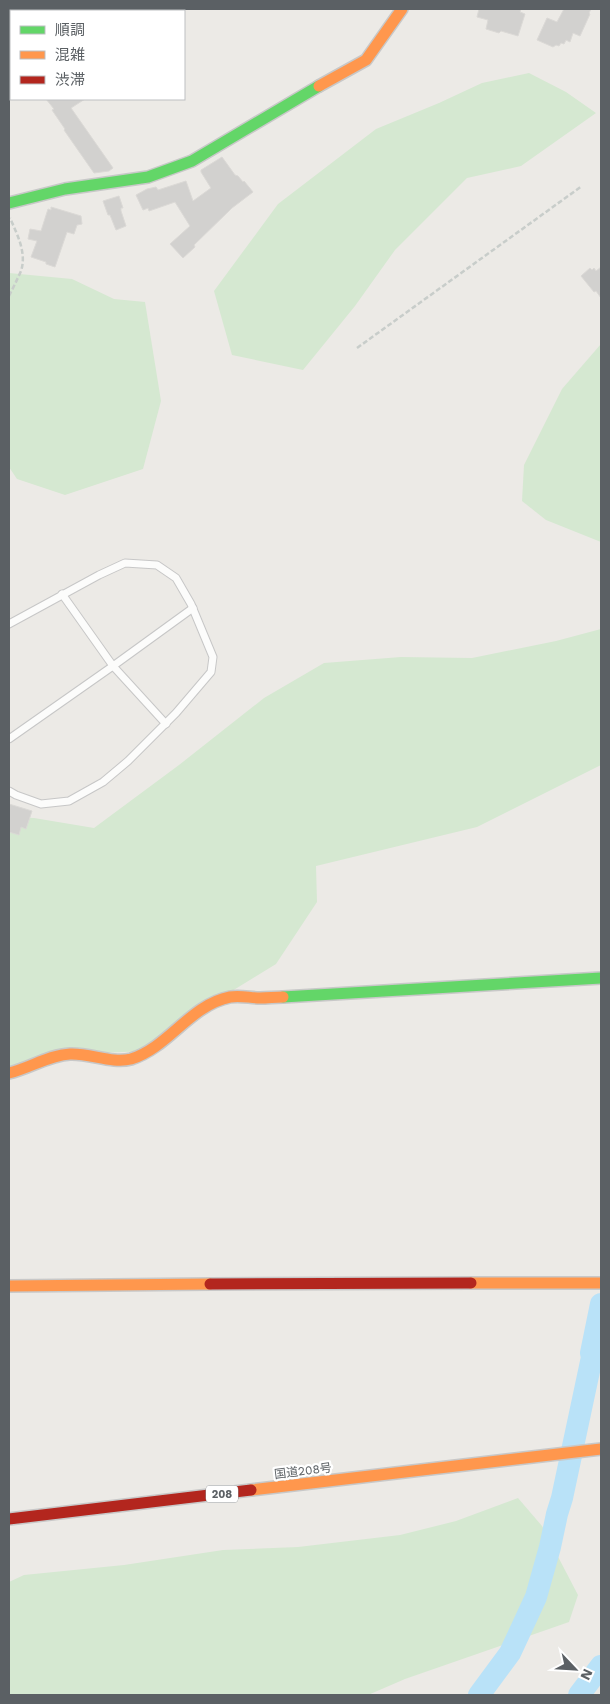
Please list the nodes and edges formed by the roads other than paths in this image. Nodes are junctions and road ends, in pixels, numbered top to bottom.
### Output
1 (402, 9) edge
2 (9, 203) edge
3 (62, 594) junction
4 (193, 608) junction
5 (9, 624) edge
6 (114, 666) junction
7 (166, 724) junction
8 (9, 738) edge
9 (9, 791) edge
10 (601, 978) edge
11 (9, 1073) edge
12 (601, 1283) edge
13 (9, 1286) edge
14 (601, 1449) edge
15 (9, 1519) edge

1 - 2 main road
3 - 4 lane
3 - 5 lane
3 - 6 lane
4 - 6 lane
4 - 7 lane
6 - 7 lane
6 - 8 lane
7 - 9 lane
10 - 11 main road
12 - 13 main road
14 - 15 main road, 国道208号 / 208

